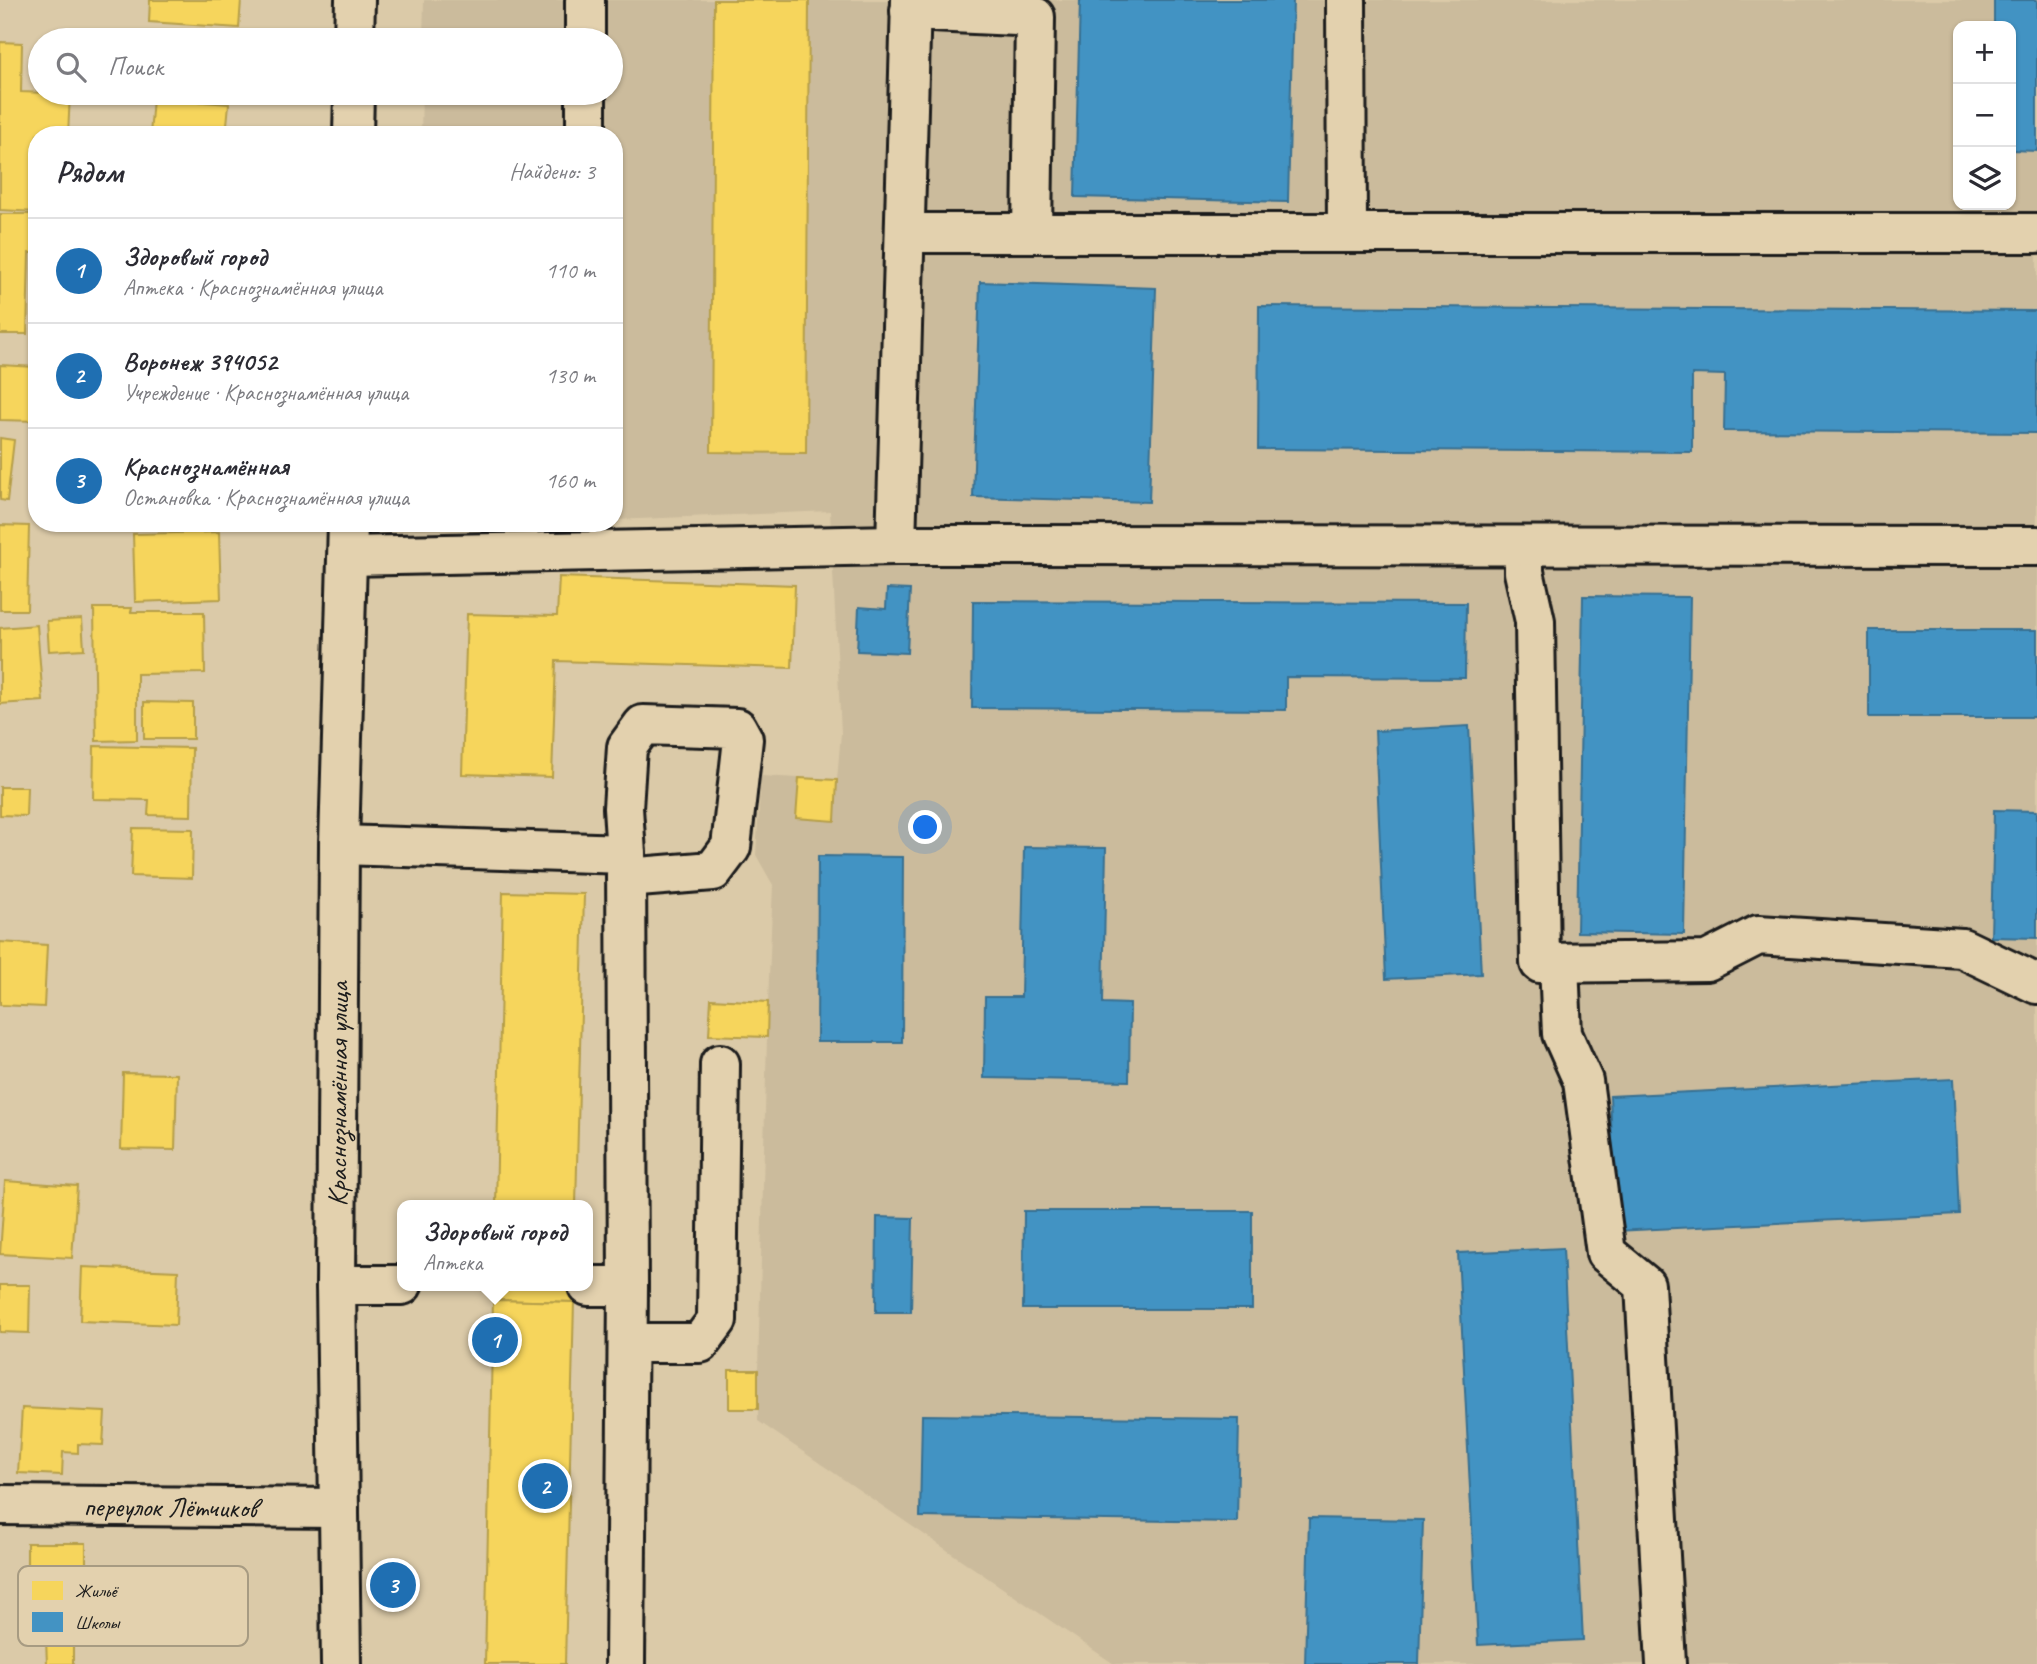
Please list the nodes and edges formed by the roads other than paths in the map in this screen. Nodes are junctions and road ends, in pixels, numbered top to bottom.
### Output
1 (355, 0) edge
2 (586, 0) edge
3 (1346, 0) edge
4 (911, 5) edge
5 (354, 28) edge
6 (586, 28) edge
7 (354, 105) edge
8 (586, 105) edge
9 (353, 126) edge
10 (586, 126) edge
11 (905, 233) junction
12 (1032, 233) junction
13 (1347, 233) junction
14 (2037, 233) edge
15 (348, 540) edge
16 (896, 545) junction
17 (1524, 546) junction
18 (2037, 546) edge
19 (339, 845) junction
20 (1559, 963) junction
21 (2037, 984) edge
22 (720, 1064) dead end
23 (336, 1285) junction
24 (397, 1285) edge
25 (593, 1286) edge
26 (628, 1286) junction
27 (628, 1343) junction
28 (0, 1505) edge
29 (339, 1508) junction
30 (341, 1664) edge
31 (625, 1664) edge
32 (1666, 1664) edge

1 - 5 street
2 - 6 street
3 - 13 street
4 - 11 street
4 - 12 street
7 - 9 street
8 - 10 street
11 - 12 street
11 - 16 street
12 - 13 street
13 - 14 street
15 - 16 street
15 - 19 street, Краснознамённая улица
16 - 17 street
17 - 18 street
17 - 20 street
19 - 23 street, Краснознамённая улица
19 - 26 street
20 - 21 street
20 - 32 street
22 - 27 street
23 - 24 street
23 - 29 street, Краснознамённая улица
25 - 26 street
26 - 27 street
27 - 31 street
28 - 29 street, переулок Лётчиков
29 - 30 street, Краснознамённая улица

